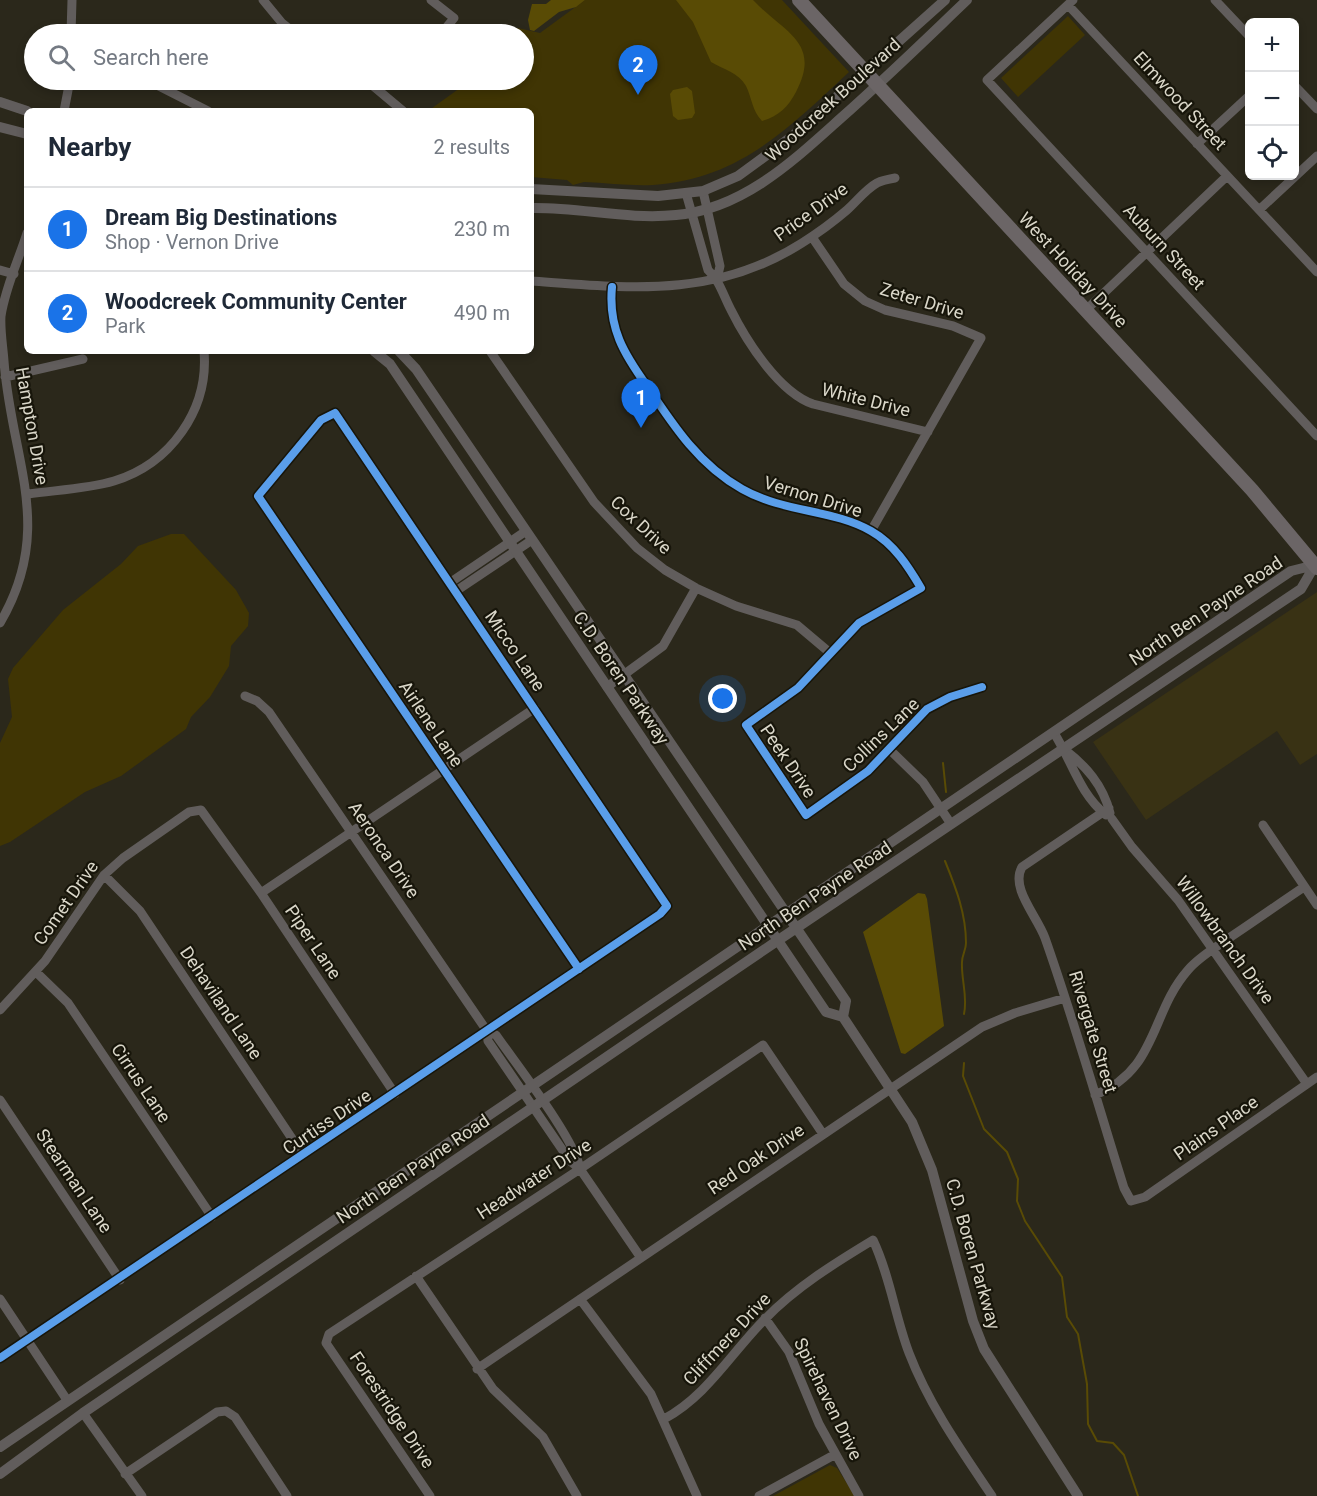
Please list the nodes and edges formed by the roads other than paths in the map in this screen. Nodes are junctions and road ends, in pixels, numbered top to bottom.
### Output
1 (72, 0) edge
2 (263, 0) edge
3 (431, 0) edge
4 (799, 0) edge
5 (945, 0) edge
6 (967, 0) edge
7 (1215, 0) edge
8 (1071, 2) edge
9 (71, 24) edge
10 (283, 24) edge
11 (449, 24) edge
12 (1245, 32) edge
13 (866, 72) junction
14 (878, 86) junction
15 (1299, 88) edge
16 (68, 90) edge
17 (167, 90) edge
18 (386, 90) edge
19 (1313, 98) edge
20 (1245, 100) edge
21 (0, 102) edge
22 (65, 108) edge
23 (202, 108) edge
24 (401, 108) edge
25 (1317, 109) edge
26 (24, 110) edge
27 (0, 127) edge
28 (24, 133) edge
29 (1197, 144) junction
30 (1317, 156) edge
31 (1227, 177) junction
32 (895, 178) dead end
33 (534, 189) edge
34 (702, 191) junction
35 (686, 193) junction
36 (608, 194) junction
37 (534, 208) edge
38 (705, 208) junction
39 (1259, 210) junction
40 (692, 212) junction
41 (604, 215) junction
42 (812, 237) junction
43 (24, 242) edge
44 (1146, 252) junction
45 (0, 270) edge
46 (1317, 272) edge
47 (14, 274) junction
48 (717, 279) junction
49 (534, 281) edge
50 (612, 286) junction
51 (1086, 310) junction
52 (204, 354) edge
53 (378, 354) edge
54 (402, 354) edge
55 (492, 354) edge
56 (83, 359) dead end
57 (6, 377) junction
58 (335, 413) joint
59 (928, 432) junction
60 (1317, 436) edge
61 (28, 494) junction
62 (872, 531) junction
63 (529, 536) junction
64 (513, 546) junction
65 (1316, 566) edge
66 (453, 586) junction
67 (696, 588) junction
68 (0, 623) edge
69 (1214, 623) junction
70 (1226, 640) junction
71 (829, 652) junction
72 (624, 675) junction
73 (608, 687) junction
74 (982, 687) dead end
75 (245, 696) dead end
76 (535, 708) junction
77 (1054, 733) junction
78 (1064, 749) junction
79 (890, 750) junction
80 (444, 770) junction
81 (942, 809) junction
82 (201, 810) joint
83 (1106, 810) junction
84 (806, 815) joint
85 (951, 824) junction
86 (1263, 825) dead end
87 (351, 832) junction
88 (104, 874) junction
89 (1304, 887) junction
90 (261, 893) junction
91 (1317, 905) edge
92 (667, 906) joint
93 (786, 914) junction
94 (767, 926) junction
95 (796, 928) junction
96 (777, 941) junction
97 (1213, 950) junction
98 (579, 969) junction
99 (36, 972) junction
100 (1065, 998) junction
101 (0, 1010) edge
102 (843, 1017) junction
103 (487, 1031) junction
104 (1317, 1077) edge
105 (1307, 1084) junction
106 (891, 1087) junction
107 (527, 1089) junction
108 (395, 1094) junction
109 (1095, 1095) junction
110 (0, 1100) edge
111 (538, 1105) junction
112 (823, 1134) junction
113 (303, 1155) junction
114 (580, 1169) junction
115 (1131, 1201) joint
116 (212, 1217) junction
117 (640, 1258) junction
118 (416, 1276) junction
119 (120, 1280) junction
120 (0, 1299) edge
121 (580, 1299) junction
122 (765, 1318) junction
123 (27, 1340) junction
124 (326, 1342) joint
125 (0, 1358) edge
126 (477, 1369) junction
127 (67, 1400) junction
128 (83, 1413) junction
129 (664, 1419) junction
130 (0, 1447) edge
131 (834, 1455) junction
132 (0, 1474) edge
133 (125, 1474) junction
134 (142, 1496) edge
135 (287, 1496) edge
136 (430, 1496) edge
137 (577, 1496) edge
138 (698, 1496) edge
139 (759, 1496) edge
140 (859, 1496) edge
141 (992, 1496) edge
142 (1078, 1496) edge

1 - 9 street
2 - 10 street
3 - 11 street
4 - 13 main road, West Holiday Drive
5 - 13 street, Woodcreek Boulevard
6 - 14 street, Woodcreek Boulevard
7 - 12 street
8 - 29 street, Elmwood Street
8 - 44 street, Auburn Street
13 - 14 main road, West Holiday Drive
13 - 34 street, Woodcreek Boulevard
14 - 38 street, Woodcreek Boulevard
14 - 51 main road, West Holiday Drive
15 - 19 street
16 - 22 street
17 - 23 street
18 - 24 street
19 - 25 street
20 - 29 street
21 - 26 street
27 - 28 street
29 - 31 street, Elmwood Street
30 - 39 street
31 - 39 street, Elmwood Street
31 - 44 street
32 - 42 street, Price Drive
33 - 36 street, Woodcreek Boulevard
34 - 35 street, Woodcreek Boulevard
34 - 38 street, White Drive
35 - 36 street, Woodcreek Boulevard
35 - 40 street, White Drive
36 - 41 street
37 - 41 street, Woodcreek Boulevard
38 - 40 street, Woodcreek Boulevard
38 - 48 street, White Drive
39 - 46 street, Elmwood Street
40 - 41 street, Woodcreek Boulevard
40 - 48 street, White Drive
42 - 48 street, Price Drive
42 - 59 street, Zeter Drive
43 - 47 street, Hampton Drive
44 - 51 street
44 - 60 street, Auburn Street
45 - 47 street
47 - 57 street, Hampton Drive
48 - 50 street, Price Drive
48 - 59 street, White Drive
49 - 50 street, Price Drive
50 - 62 street, Vernon Drive
51 - 65 main road, West Holiday Drive
52 - 61 street
53 - 64 street, C.D. Boren Parkway
54 - 63 street, C.D. Boren Parkway
55 - 67 street, Cox Drive
56 - 57 street
57 - 61 street, Hampton Drive
58 - 66 street, Micco Lane
58 - 80 street, Airlene Lane
59 - 62 street
61 - 68 street, Hampton Drive
62 - 71 street, Vernon Drive
63 - 64 street
63 - 72 street, C.D. Boren Parkway
64 - 66 street
64 - 73 street, C.D. Boren Parkway
65 - 69 street, North Ben Payne Road
65 - 70 street, North Ben Payne Road
66 - 76 street, Micco Lane
67 - 71 street, Cox Drive
67 - 72 street
69 - 70 street
69 - 77 street, North Ben Payne Road
70 - 78 street, North Ben Payne Road
71 - 84 street, Peek Drive
72 - 73 street
72 - 93 street, C.D. Boren Parkway
73 - 94 street, C.D. Boren Parkway
74 - 79 street, Collins Lane
75 - 87 street, Aeronca Drive
76 - 80 street
76 - 92 street, Micco Lane
77 - 78 street, Willowbranch Drive
77 - 81 street, North Ben Payne Road
78 - 83 street, Willowbranch Drive
78 - 83 street, Willowbranch Drive
78 - 85 street, North Ben Payne Road
79 - 81 street
79 - 84 street, Collins Lane
80 - 87 street
80 - 98 street, Airlene Lane
81 - 85 street
81 - 93 street, North Ben Payne Road
82 - 88 street, Comet Drive
82 - 90 street, Piper Lane
83 - 97 street, Willowbranch Drive
83 - 100 street, Rivergate Street
85 - 95 street, North Ben Payne Road
86 - 89 street
87 - 90 street
87 - 103 street, Aeronca Drive
88 - 99 street, Comet Drive
88 - 113 street, Dehaviland Lane
89 - 91 street
89 - 97 street
90 - 108 street, Piper Lane
92 - 98 street, Curtiss Drive
93 - 94 street, North Ben Payne Road
93 - 95 street, C.D. Boren Parkway
94 - 96 street, C.D. Boren Parkway
94 - 107 street, North Ben Payne Road
95 - 96 street, North Ben Payne Road
95 - 102 street, C.D. Boren Parkway
96 - 102 street, C.D. Boren Parkway
96 - 111 street, North Ben Payne Road
97 - 105 street, Willowbranch Drive
97 - 109 street
98 - 103 street, Curtiss Drive
99 - 101 street, Comet Drive
99 - 116 street, Cirrus Lane
100 - 106 street, Red Oak Drive
100 - 109 street, Rivergate Street
102 - 106 street, C.D. Boren Parkway
103 - 107 street, Aeronca Drive
103 - 108 street, Curtiss Drive
104 - 105 street, Plains Place
105 - 115 street, Plains Place
106 - 112 street, Red Oak Drive
106 - 142 street, C.D. Boren Parkway
107 - 111 street, Aeronca Drive
107 - 127 street, North Ben Payne Road
108 - 113 street, Curtiss Drive
109 - 115 street, Rivergate Street
110 - 119 street, Stearman Lane
111 - 114 street, Aeronca Drive
111 - 128 street, North Ben Payne Road
112 - 114 street, Headwater Drive
112 - 117 street, Red Oak Drive
113 - 116 street, Curtiss Drive
114 - 117 street, Aeronca Drive
114 - 118 street, Headwater Drive
116 - 119 street, Curtiss Drive
117 - 121 street, Red Oak Drive
118 - 124 street, Headwater Drive
118 - 126 street
119 - 123 street, Curtiss Drive
120 - 123 street
121 - 126 street, Red Oak Drive
121 - 129 street
122 - 129 street, Cliffmere Drive
122 - 131 street, Spirehaven Drive
122 - 141 street, Cliffmere Drive
123 - 125 street, Curtiss Drive
123 - 127 street
124 - 136 street, Forestridge Drive
126 - 137 street
127 - 128 street
127 - 130 street, North Ben Payne Road
128 - 132 street, North Ben Payne Road
128 - 133 street
129 - 138 street
131 - 139 street
131 - 140 street, Spirehaven Drive
133 - 134 street
133 - 135 street

